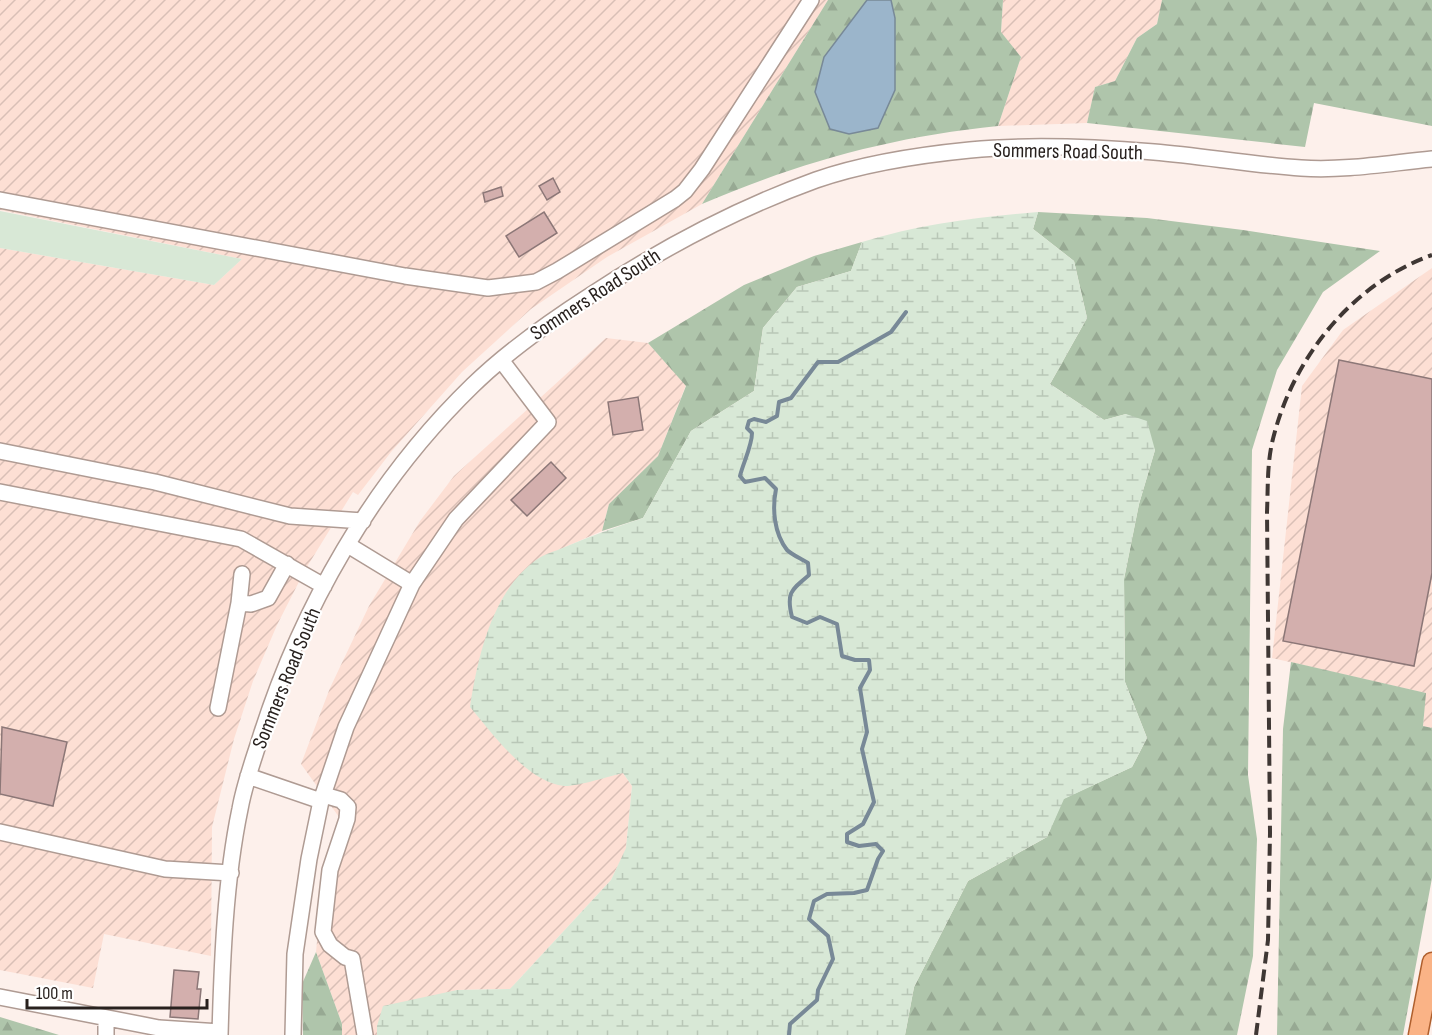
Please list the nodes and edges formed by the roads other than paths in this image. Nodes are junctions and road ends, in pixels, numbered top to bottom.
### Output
1 (811, 0) edge
2 (1432, 159) edge
3 (0, 200) edge
4 (501, 360) junction
5 (0, 451) edge
6 (0, 492) edge
7 (363, 522) junction
8 (348, 544) junction
9 (287, 564) junction
10 (242, 574) dead end
11 (412, 584) junction
12 (324, 586) junction
13 (239, 603) junction
14 (218, 708) dead end
15 (248, 776) junction
16 (323, 798) junction
17 (0, 832) edge
18 (231, 873) junction
19 (1432, 962) edge
20 (0, 997) edge
21 (106, 1018) junction
22 (220, 1034) edge
23 (106, 1035) edge
24 (293, 1035) edge
25 (365, 1035) edge
26 (1418, 1035) edge

1 - 3 street
2 - 4 street, Sommers Road South
4 - 7 street, Sommers Road South
4 - 11 street
5 - 7 street
6 - 9 street
7 - 8 street, Sommers Road South
8 - 11 street
8 - 12 street, Sommers Road South
9 - 12 street
9 - 13 street
10 - 13 street
11 - 16 street
12 - 15 street, Sommers Road South
13 - 14 street
15 - 16 street
15 - 18 street, Sommers Road South
16 - 24 street
16 - 25 street
17 - 18 street
18 - 22 street, Sommers Road South
19 - 26 main road
20 - 21 street
21 - 22 street
21 - 23 street

